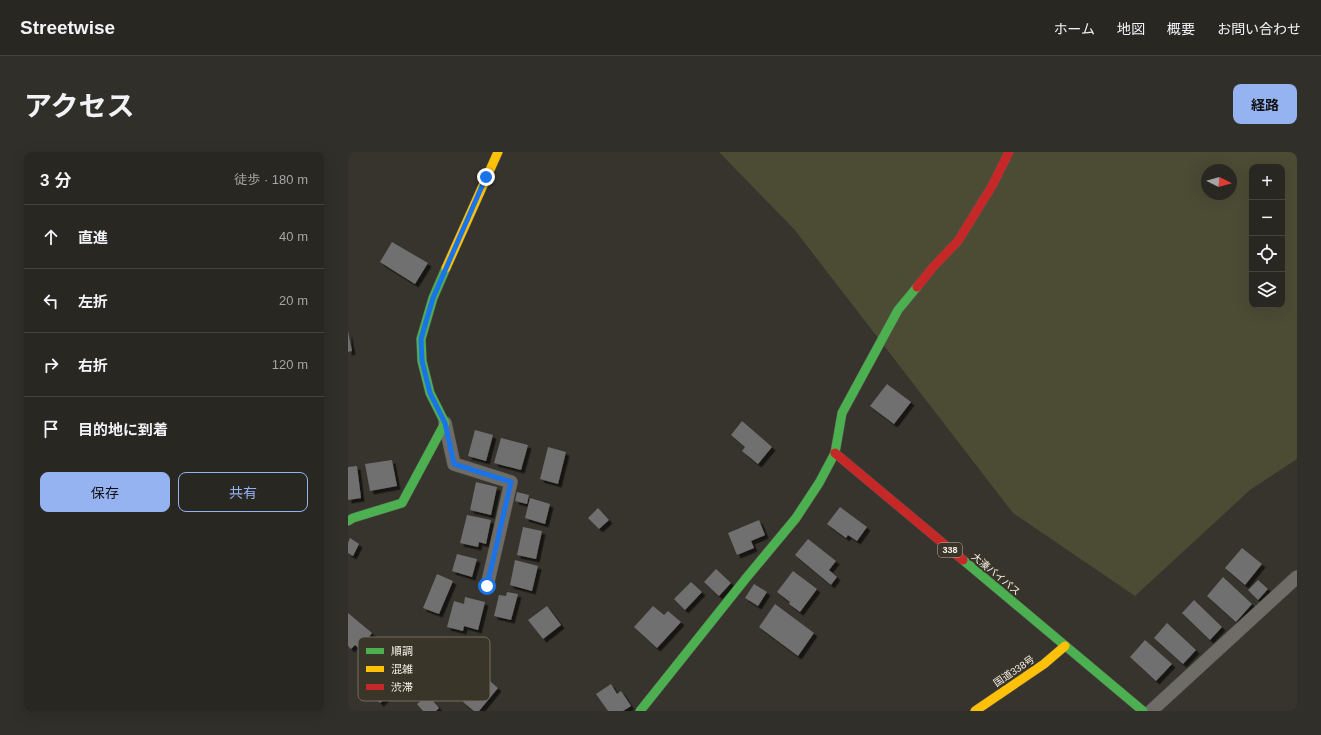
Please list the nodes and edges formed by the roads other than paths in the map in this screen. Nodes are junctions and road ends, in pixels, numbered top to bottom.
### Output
1 (498, 152) edge
2 (1010, 152) edge
3 (445, 423) junction
4 (836, 453) junction
5 (348, 521) edge
6 (1297, 577) edge
7 (487, 586) dead end
8 (1065, 646) junction
9 (640, 711) edge
10 (974, 711) edge
11 (1143, 711) edge
12 (1151, 711) edge

1 - 3 main road
2 - 4 main road
3 - 5 main road
3 - 7 street
4 - 8 main road, 大湊バイパス / 338
4 - 9 main road
6 - 12 street
8 - 10 main road, 国道338号
8 - 11 main road, 大湊バイパス / 338

